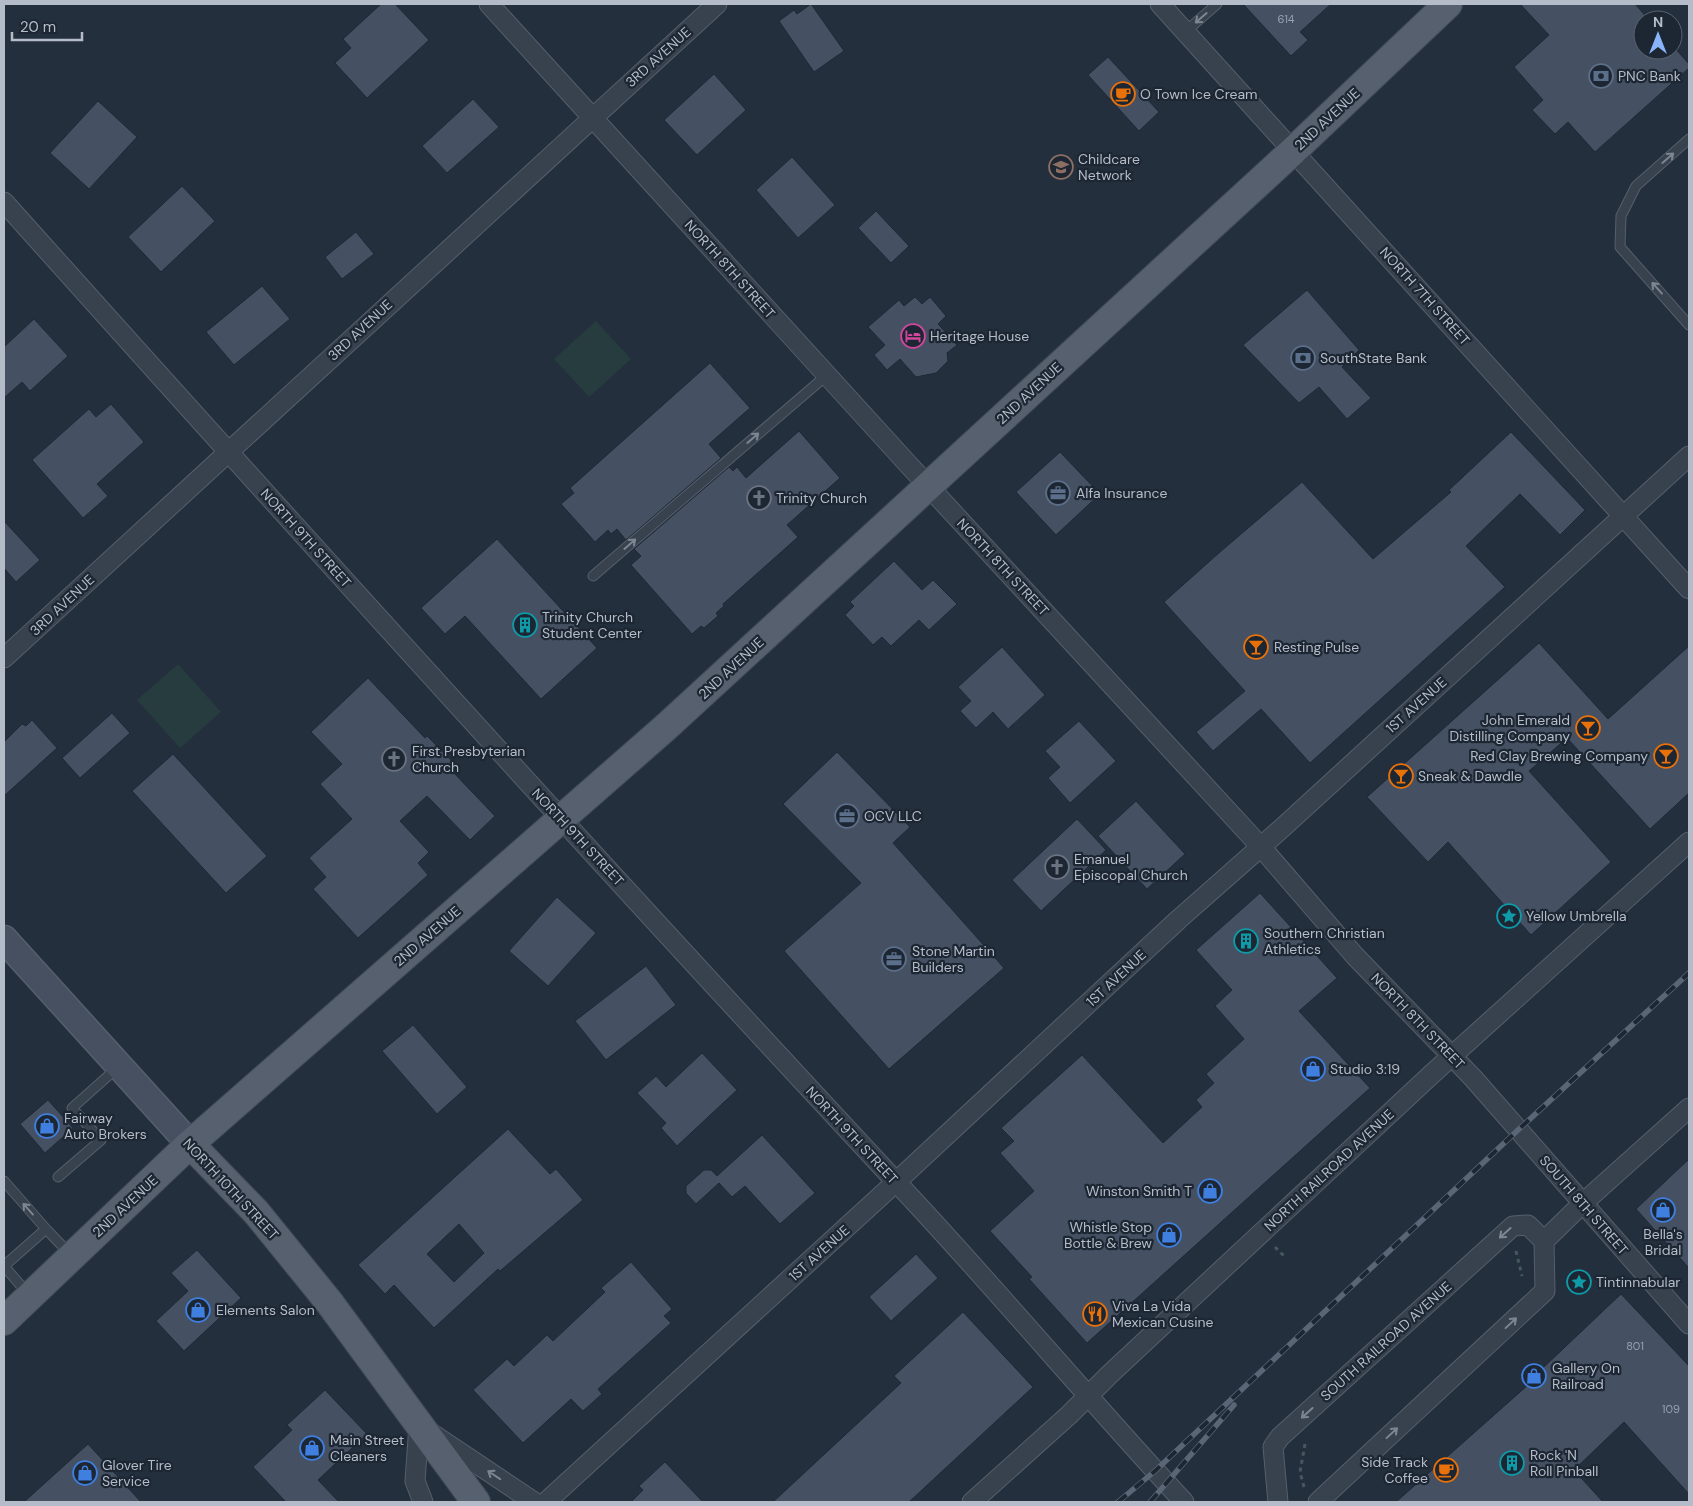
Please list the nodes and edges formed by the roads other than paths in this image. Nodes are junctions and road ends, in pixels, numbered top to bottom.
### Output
1 (489, 4) edge
2 (717, 4) edge
3 (1160, 4) edge
4 (1217, 4) edge
5 (1448, 4) edge
6 (1185, 32) junction
7 (592, 118) junction
8 (1689, 139) edge
9 (1293, 151) junction
10 (4, 202) edge
11 (1689, 325) edge
12 (827, 375) junction
13 (227, 452) junction
14 (1689, 456) edge
15 (928, 485) junction
16 (1624, 516) junction
17 (593, 576) dead end
18 (1689, 589) edge
19 (4, 658) edge
20 (562, 820) junction
21 (1689, 842) edge
22 (1261, 847) junction
23 (4, 939) edge
24 (1452, 1055) junction
25 (119, 1066) junction
26 (1689, 1108) edge
27 (1518, 1130) joint
28 (190, 1144) junction
29 (58, 1177) dead end
30 (4, 1181) edge
31 (896, 1182) junction
32 (1583, 1203) junction
33 (46, 1229) junction
34 (1544, 1241) junction
35 (72, 1256) junction
36 (4, 1266) edge
37 (30, 1296) junction
38 (4, 1321) edge
39 (1689, 1324) edge
40 (1089, 1396) junction
41 (418, 1425) junction
42 (1312, 1498) edge
43 (424, 1502) edge
44 (476, 1502) edge
45 (534, 1502) edge
46 (546, 1502) edge
47 (972, 1502) edge
48 (1184, 1502) edge
49 (1278, 1502) edge

1 - 7 street, NORTH 8TH STREET
2 - 7 street, 3RD AVENUE
3 - 6 street, NORTH 7TH STREET
4 -> 6 lane
5 - 9 main road, 2ND AVENUE
6 - 9 street, NORTH 7TH STREET
7 - 12 street, NORTH 8TH STREET
7 - 13 street, 3RD AVENUE
11 -> 8 lane
9 - 15 main road, 2ND AVENUE
9 - 16 street, NORTH 7TH STREET
10 - 13 street, NORTH 9TH STREET
12 - 15 street, NORTH 8TH STREET
17 -> 12 lane
13 - 19 street, 3RD AVENUE
13 - 20 street, NORTH 9TH STREET
14 - 16 street, 1ST AVENUE
15 - 20 main road, 2ND AVENUE
15 - 22 street, NORTH 8TH STREET
16 - 18 street, NORTH 7TH STREET
16 - 22 street, 1ST AVENUE
20 - 28 main road, 2ND AVENUE
20 - 31 street, NORTH 9TH STREET
21 - 24 street, NORTH RAILROAD AVENUE
22 - 24 street, NORTH 8TH STREET
22 - 31 street, 1ST AVENUE
23 - 25 street, NORTH 10TH STREET
24 - 27 street, NORTH 8TH STREET
24 - 40 street, NORTH RAILROAD AVENUE
25 - 28 street, NORTH 10TH STREET
25 - 29 lane
26 - 32 street
27 - 32 street, SOUTH 8TH STREET
28 - 35 main road, 2ND AVENUE
28 - 41 main road, NORTH 10TH STREET
33 -> 30 lane
31 - 40 street, NORTH 9TH STREET
31 - 46 street, 1ST AVENUE
32 - 34 street
32 - 39 street, SOUTH 8TH STREET
33 - 35 lane
33 - 36 lane
42 -> 34 street
34 -> 49 street, SOUTH RAILROAD AVENUE
35 - 37 main road, 2ND AVENUE
36 - 37 lane
37 - 38 main road, 2ND AVENUE
40 - 47 street, NORTH RAILROAD AVENUE
40 - 48 street, NORTH 9TH STREET
41 - 43 street
41 - 44 main road, NORTH 10TH STREET
45 -> 41 street

